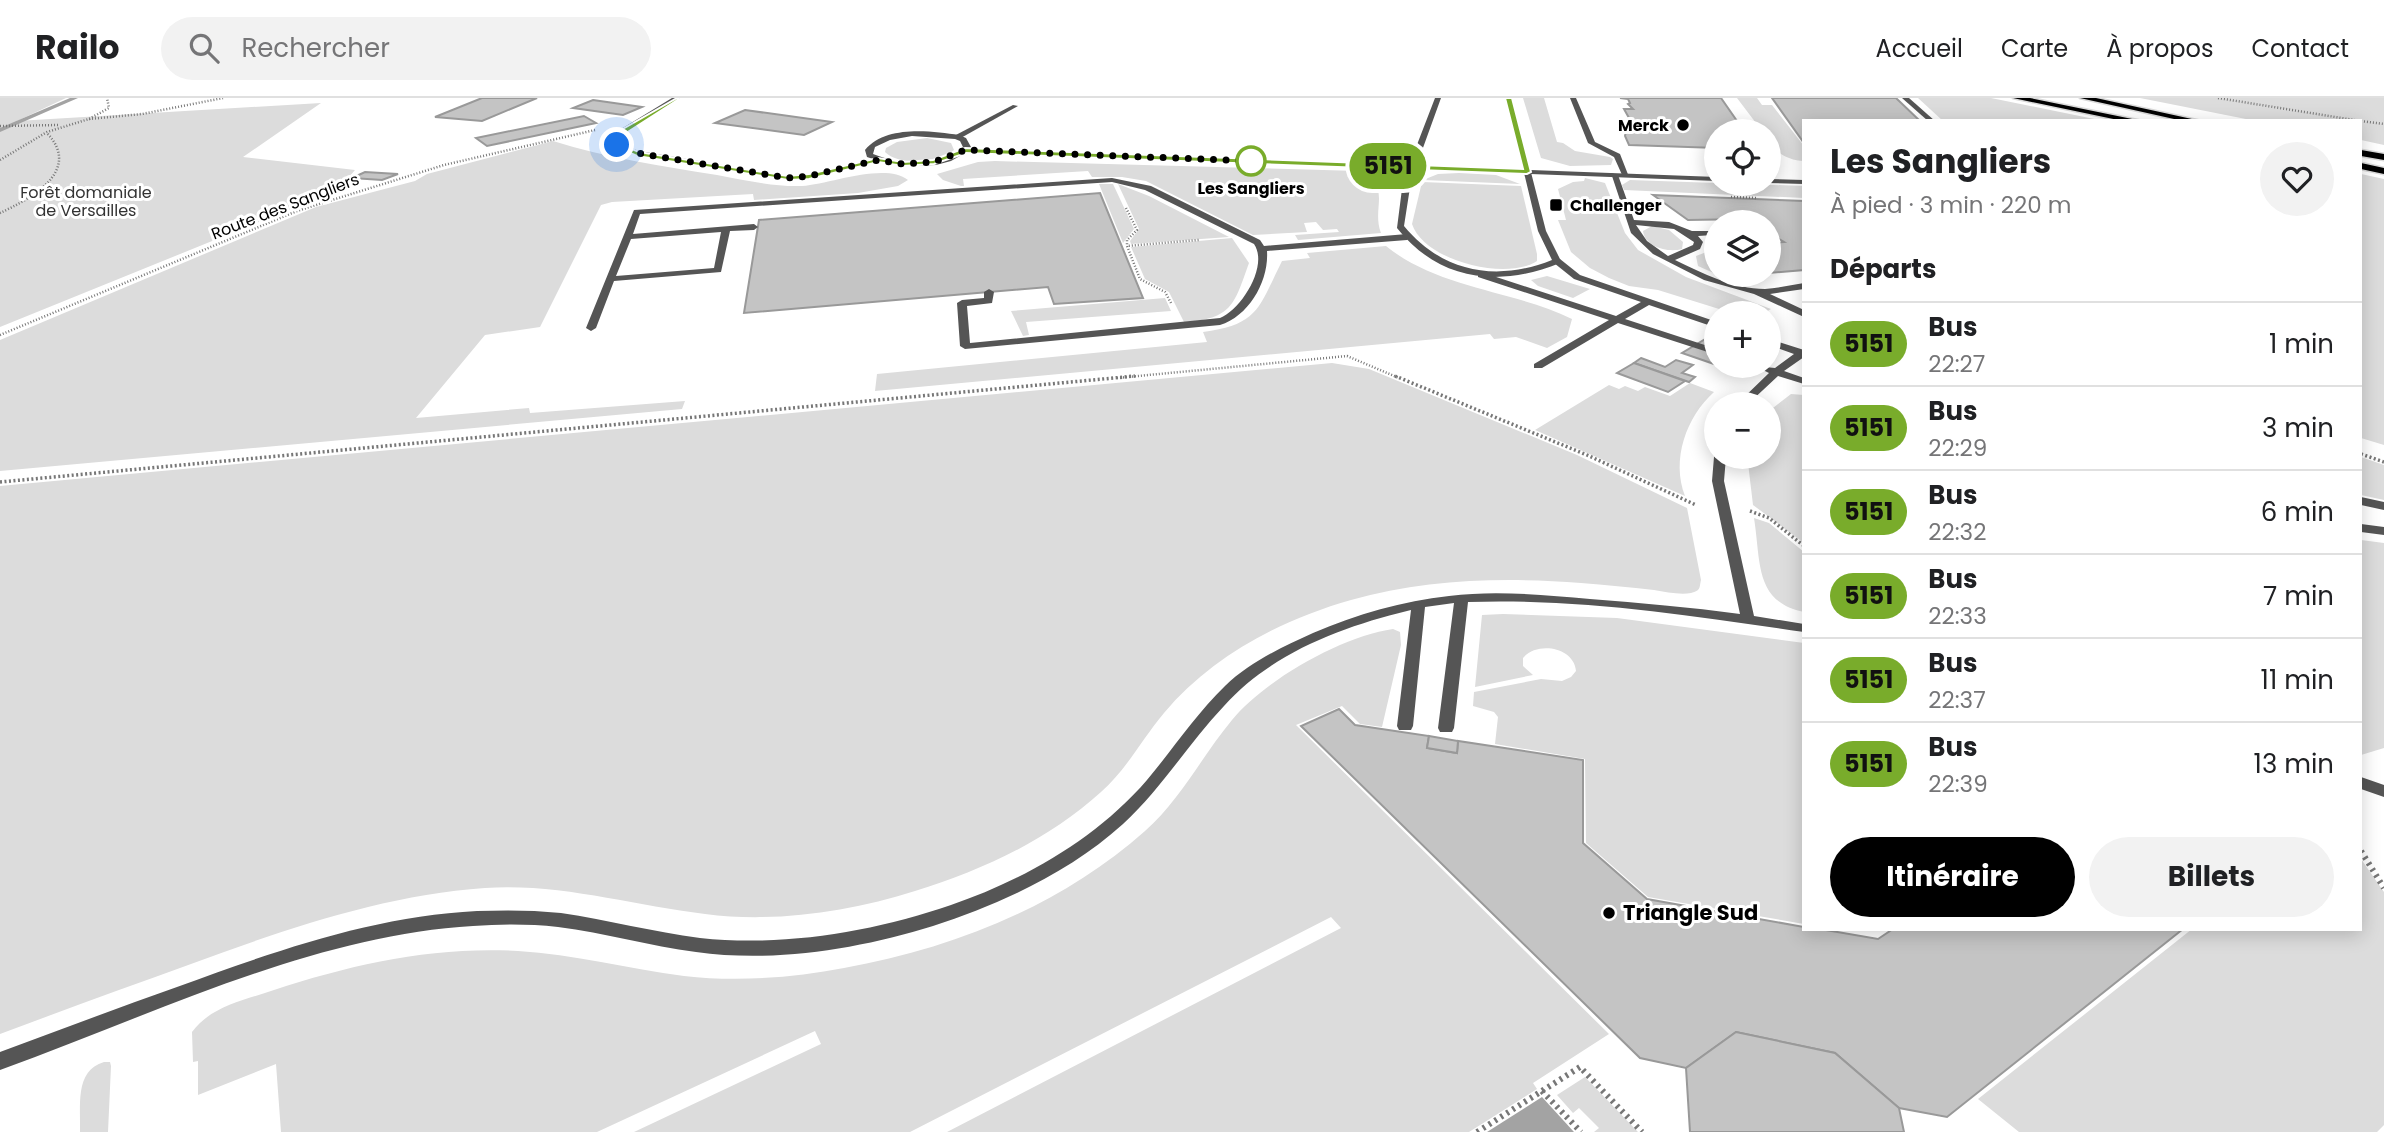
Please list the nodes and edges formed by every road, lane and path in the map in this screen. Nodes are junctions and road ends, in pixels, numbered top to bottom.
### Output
1 (107, 98) edge
2 (223, 98) edge
3 (677, 98) edge
4 (1438, 98) edge
5 (1508, 98) edge
6 (1573, 98) edge
7 (1905, 98) edge
8 (2017, 98) edge
9 (2035, 98) edge
10 (2084, 98) edge
11 (2102, 98) edge
12 (2218, 98) edge
13 (1015, 106) dead end
14 (89, 119) junction
15 (1929, 119) edge
16 (2130, 119) edge
17 (2132, 119) edge
18 (2187, 119) edge
19 (2189, 119) edge
20 (2348, 119) edge
21 (2362, 121) edge
22 (2384, 124) edge
23 (64, 125) junction
24 (631, 125) junction
25 (0, 126) edge
26 (47, 132) junction
27 (956, 137) junction
28 (965, 150) junction
29 (2362, 152) edge
30 (2384, 157) edge
31 (0, 160) edge
32 (878, 160) junction
33 (1412, 166) junction
34 (2362, 166) edge
35 (2384, 171) edge
36 (1527, 172) junction
37 (1614, 175) junction
38 (1626, 175) junction
39 (1704, 178) edge
40 (1112, 180) junction
41 (1781, 181) edge
42 (1802, 182) edge
43 (1, 213) edge
44 (1633, 222) junction
45 (754, 228) dead end
46 (726, 230) junction
47 (1704, 233) edge
48 (1692, 234) junction
49 (1245, 236) junction
50 (627, 237) junction
51 (1408, 237) junction
52 (1127, 246) junction
53 (1262, 249) junction
54 (1669, 259) junction
55 (1557, 261) junction
56 (1482, 275) junction
57 (610, 279) junction
58 (1802, 286) edge
59 (989, 292) dead end
60 (1758, 292) junction
61 (1649, 302) junction
62 (1802, 313) edge
63 (1617, 319) junction
64 (1704, 321) edge
65 (1182, 326) junction
66 (591, 328) dead end
67 (0, 335) edge
68 (1781, 346) edge
69 (1704, 348) edge
70 (1802, 353) edge
71 (1802, 354) edge
72 (1538, 366) dead end
73 (1781, 368) edge
74 (1781, 372) edge
75 (1770, 378) edge
76 (1802, 380) edge
77 (1755, 392) edge
78 (2362, 454) edge
79 (2384, 462) edge
80 (1719, 469) edge
81 (0, 482) edge
82 (2362, 501) edge
83 (2384, 506) edge
84 (1725, 509) junction
85 (2362, 528) edge
86 (2384, 531) edge
87 (1802, 544) edge
88 (1461, 598) junction
89 (1418, 606) junction
90 (1748, 619) junction
91 (1802, 628) edge
92 (1405, 726) dead end
93 (1446, 728) dead end
94 (2362, 783) edge
95 (2384, 792) edge
96 (2362, 852) edge
97 (2384, 888) edge
98 (0, 1061) edge
99 (1542, 1091) junction
100 (1477, 1132) edge
101 (1581, 1132) edge
102 (1642, 1132) edge

1 - 14 path
2 - 14 path
3 - 24 street
4 - 33 street
5 - 36 street
6 - 38 street
7 - 15 street
8 - 16 main road
9 - 17 main road
10 - 18 main road
11 - 19 main road
12 - 20 path
13 - 27 street
14 - 23 path
21 - 22 path
23 - 25 path
23 - 26 path
24 - 32 street
24 - 67 path, Route des Sangliers
26 - 31 path
26 - 43 path
27 - 28 street
27 - 32 street
28 - 32 street
28 - 33 street
29 - 30 main road
33 - 36 street
33 - 51 street
34 - 35 main road
36 - 37 street
36 - 55 street
37 - 38 street
37 - 44 street
38 - 39 street
40 - 49 street
40 - 50 street
40 - 52 path
41 - 42 street
44 - 48 street
44 - 54 street
45 - 46 street
46 - 50 street
46 - 57 street
47 - 48 street
48 - 54 street
49 - 52 path
49 - 53 street
50 - 57 street
51 - 53 street
51 - 56 street
52 - 65 path
53 - 65 street
54 - 60 street
55 - 56 street
55 - 61 street
56 - 63 street
57 - 66 street
58 - 60 street
59 - 65 street
60 - 62 street
61 - 63 street
61 - 64 street
63 - 69 street
63 - 72 street
68 - 70 street
71 - 73 street
74 - 76 street
75 - 77 street
78 - 79 path
80 - 84 street
81 - 84 path
82 - 83 street
84 - 87 path
84 - 90 street
85 - 86 street
88 - 89 street
88 - 90 street
88 - 93 street
89 - 92 street
89 - 98 street
90 - 91 street
94 - 95 street
96 - 97 path
99 - 100 path
99 - 101 path
99 - 102 path

